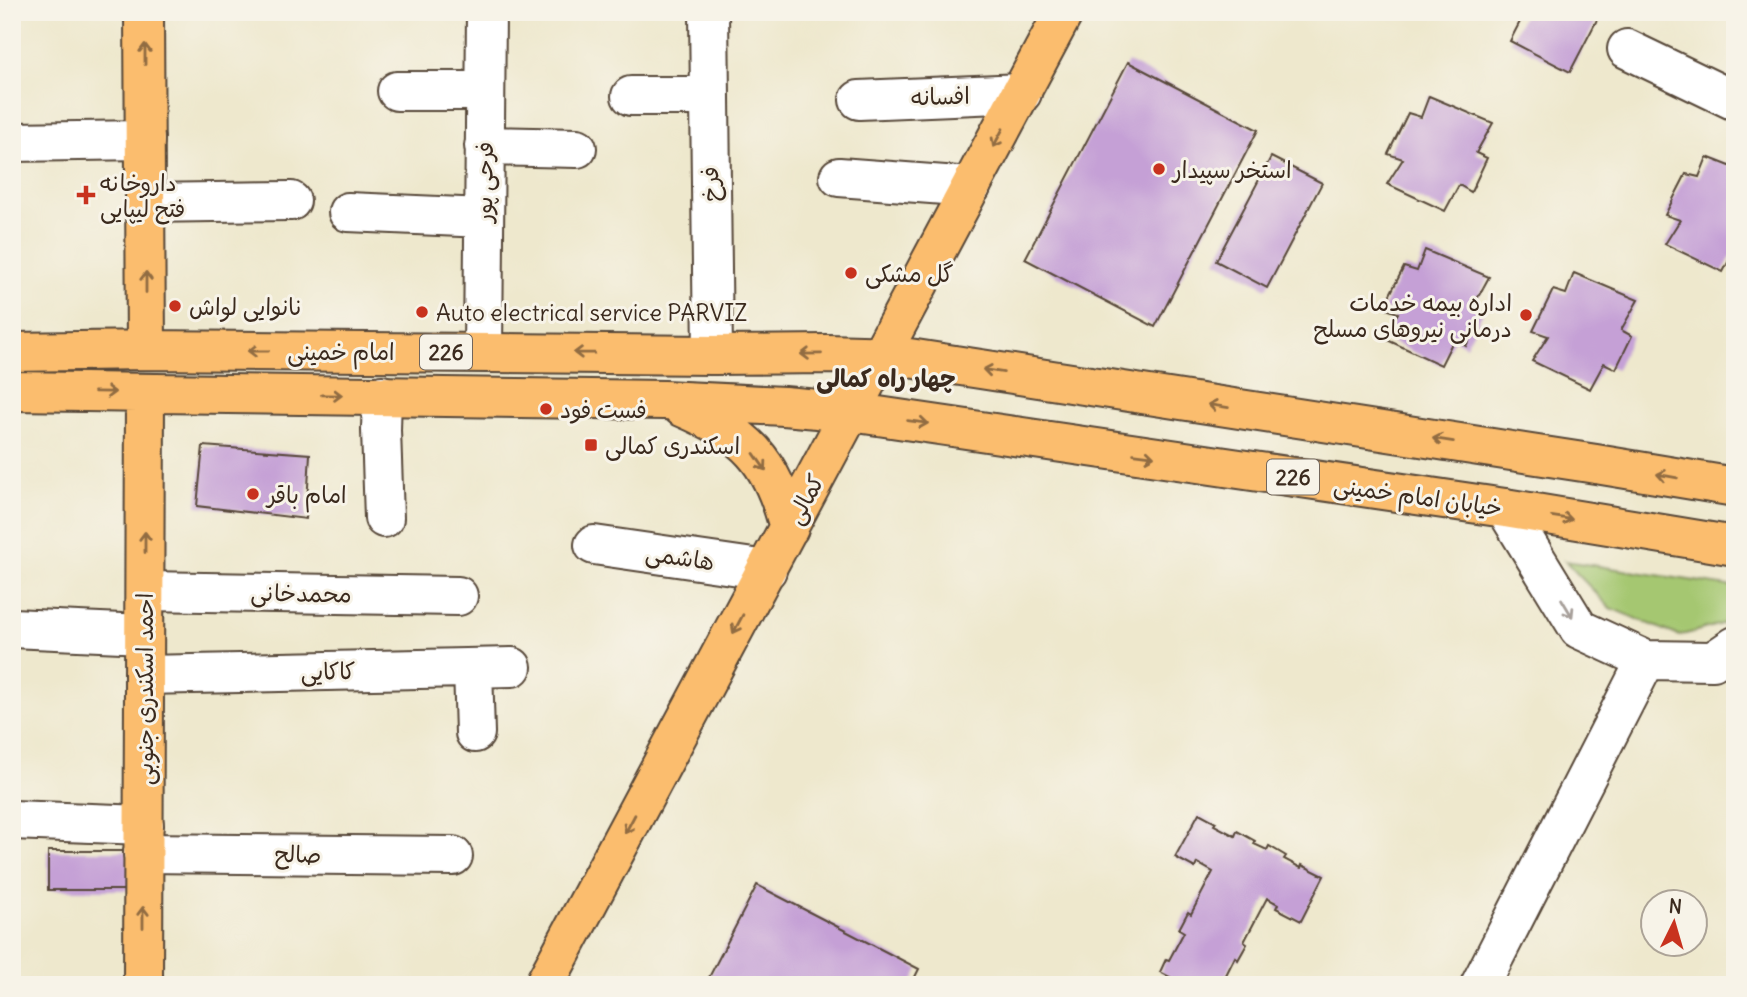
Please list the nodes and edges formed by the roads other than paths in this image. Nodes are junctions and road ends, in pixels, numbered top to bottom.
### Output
1 (144, 12) edge
2 (486, 12) edge
3 (709, 12) edge
4 (1064, 12) edge
5 (1627, 49) dead end
6 (397, 90) dead end
7 (485, 91) junction
8 (1022, 93) junction
9 (631, 96) dead end
10 (709, 96) junction
11 (859, 100) dead end
12 (1735, 101) edge
13 (145, 139) junction
14 (12, 142) edge
15 (484, 146) junction
16 (577, 148) dead end
17 (839, 177) dead end
18 (971, 187) junction
19 (291, 201) dead end
20 (146, 203) junction
21 (348, 212) dead end
22 (484, 218) junction
23 (12, 345) edge
24 (146, 350) junction
25 (12, 352) edge
26 (53, 352) junction
27 (483, 352) junction
28 (713, 355) junction
29 (880, 356) junction
30 (12, 391) edge
31 (53, 391) junction
32 (145, 393) junction
33 (382, 395) junction
34 (12, 397) edge
35 (664, 400) junction
36 (851, 412) junction
37 (1735, 487) edge
38 (1505, 508) junction
39 (384, 518) dead end
40 (789, 528) junction
41 (594, 545) dead end
42 (1735, 546) edge
43 (767, 569) junction
44 (145, 591) junction
45 (458, 596) dead end
46 (12, 628) edge
47 (144, 634) junction
48 (1735, 646) edge
49 (1646, 660) junction
50 (512, 667) dead end
51 (473, 668) junction
52 (144, 676) junction
53 (475, 733) dead end
54 (12, 820) edge
55 (144, 839) junction
56 (453, 856) dead end
57 (143, 985) edge
58 (544, 985) edge
59 (1480, 985) edge

13 -> 1 main road
2 - 7 street, فرحی پور
3 - 10 street, فرخ
4 - 8 main road, کمالی
5 - 12 street
6 - 7 street
7 - 15 street, فرحی پور
8 - 11 street, افسانه
8 -> 18 main road, کمالی
9 - 10 street
10 - 28 street, فرخ
13 - 14 street
13 - 20 main road
15 - 16 street
15 - 22 street, فرحی پور
17 - 18 street
18 - 29 main road, کمالی
19 - 20 street
24 -> 20 main road
21 - 22 street
22 - 27 street, فرحی پور
23 - 26 main road
24 - 26 main road, امام خمینی / 226
27 -> 24 main road, امام خمینی / 226
25 - 26 main road, امام خمینی / 226
28 -> 27 main road, امام خمینی / 226
29 -> 28 main road, امام خمینی / 226
29 - 36 main road, کمالی
37 -> 29 main road, 226
30 - 31 main road, امام خمینی / 226
31 -> 32 main road, امام خمینی / 226
31 - 34 main road
32 -> 33 main road, امام خمینی / 226
44 -> 32 main road, احمد اسکندری جنوبی
33 - 35 main road, امام خمینی / 226
33 - 39 street
35 - 36 main road, امام خمینی / 226
35 -> 40 main road
36 -> 38 main road, خیابان امام خمینی / 226
36 - 40 main road, کمالی
38 -> 42 main road, خیابان امام خمینی / 226
38 -> 49 street
40 - 43 main road, کمالی
41 - 43 street, هاشمی
43 -> 58 main road, کمالی
44 - 45 street, محمدخانی
44 - 47 main road, احمد اسکندری جنوبی
46 - 47 street
47 - 52 main road, احمد اسکندری جنوبی
48 - 49 street
49 - 59 street
50 - 51 street, کاکایی
51 - 52 street, کاکایی
51 - 53 street
52 - 55 main road, احمد اسکندری جنوبی
54 - 55 street, صالح
55 - 56 street, صالح
57 -> 55 main road, احمد اسکندری جنوبی

